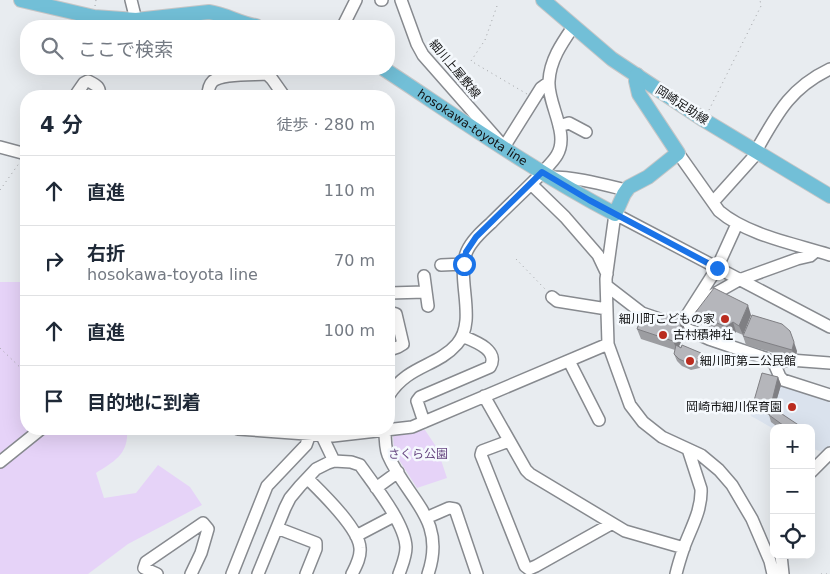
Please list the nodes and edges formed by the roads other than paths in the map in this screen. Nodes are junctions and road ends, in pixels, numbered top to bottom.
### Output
1 (21, 0) edge
2 (131, 0) edge
3 (356, 0) edge
4 (401, 0) edge
5 (544, 0) edge
6 (136, 20) junction
7 (228, 20) edge
8 (346, 20) edge
9 (573, 27) junction
10 (830, 69) edge
11 (222, 75) edge
12 (268, 75) edge
13 (393, 75) edge
14 (636, 75) junction
15 (548, 83) junction
16 (79, 90) edge
17 (99, 90) edge
18 (209, 90) edge
19 (280, 90) edge
20 (559, 126) junction
21 (586, 132) dead end
22 (0, 147) edge
23 (504, 147) junction
24 (757, 151) junction
25 (20, 152) edge
26 (678, 153) junction
27 (546, 174) junction
28 (531, 184) junction
29 (626, 190) junction
30 (830, 196) edge
31 (713, 202) junction
32 (615, 214) junction
33 (737, 224) junction
34 (816, 251) junction
35 (830, 254) edge
36 (464, 264) junction
37 (441, 265) dead end
38 (717, 268) junction
39 (607, 274) junction
40 (424, 276) dead end
41 (739, 280) junction
42 (607, 286) junction
43 (425, 292) junction
44 (395, 293) edge
45 (552, 297) road end
46 (428, 306) dead end
47 (693, 306) junction
48 (607, 308) junction
49 (395, 314) edge
50 (680, 326) junction
51 (830, 327) edge
52 (462, 336) junction
53 (608, 344) junction
54 (395, 349) edge
55 (569, 361) junction
56 (774, 363) junction
57 (830, 363) edge
58 (395, 387) edge
59 (830, 395) edge
60 (484, 396) junction
61 (599, 420) dead end
62 (424, 422) junction
63 (395, 429) edge
64 (34, 435) edge
65 (310, 435) edge
66 (316, 435) edge
67 (332, 435) edge
68 (386, 435) edge
69 (322, 436) junction
70 (509, 441) junction
71 (688, 449) junction
72 (830, 453) edge
73 (334, 461) junction
74 (0, 462) edge
75 (814, 469) edge
76 (398, 472) junction
77 (308, 479) junction
78 (376, 488) junction
79 (394, 516) junction
80 (426, 518) junction
81 (611, 524) junction
82 (277, 528) junction
83 (356, 536) junction
84 (684, 548) junction
85 (781, 559) edge
86 (473, 572) edge
87 (157, 574) edge
88 (191, 574) edge
89 (232, 574) edge
90 (258, 574) edge
91 (306, 574) edge
92 (352, 574) edge
93 (398, 574) edge
94 (428, 574) edge
95 (676, 574) edge
96 (773, 574) edge
97 (783, 574) edge

1 - 6 main road
2 - 6 street
3 - 8 street
4 - 23 street, 細川上屋敷線
5 - 9 main road, 岡崎足助線
6 - 7 main road
9 - 14 main road, 岡崎足助線
9 - 15 street
10 - 24 street
11 - 18 street
12 - 19 street
13 - 23 main road, hosokawa-toyota line
14 - 24 main road, 岡崎足助線
14 - 26 main road
15 - 20 street
15 - 23 street
16 - 17 street
20 - 21 street
20 - 27 street
22 - 25 street
23 - 27 main road, hosokawa-toyota line
24 - 30 main road, 岡崎足助線
24 - 31 street
26 - 29 main road
26 - 31 street
27 - 28 street
27 - 29 street
27 - 32 main road, hosokawa-toyota line
28 - 36 street
28 - 39 street
29 - 32 main road
31 - 33 street
32 - 38 street
32 - 39 street
33 - 34 street
33 - 38 street
34 - 35 street
34 - 41 street
36 - 37 street
36 - 52 street
38 - 41 street
38 - 47 street
39 - 42 street
40 - 43 street
41 - 47 street
41 - 51 street
42 - 48 street
42 - 50 street
43 - 44 street
43 - 46 street
45 - 48 street
47 - 50 street
48 - 53 street
49 - 54 street
50 - 56 street
52 - 58 street
52 - 62 street
53 - 55 street
53 - 71 street
55 - 60 street
55 - 61 street
56 - 57 street
56 - 59 street
60 - 62 street
60 - 70 street
62 - 63 street
64 - 74 street
65 - 89 street
66 - 69 street
67 - 69 street
68 - 76 street
69 - 73 street
70 - 81 street
70 - 81 street
71 - 84 street
71 - 96 street
72 - 75 street
73 - 77 street
73 - 78 street
76 - 78 street
76 - 80 street
77 - 82 street
77 - 83 street
78 - 79 street
79 - 83 street
79 - 93 street
80 - 86 street
80 - 94 street
81 - 84 street
82 - 90 street
82 - 91 street
83 - 92 street
84 - 95 street
85 - 97 street
87 - 88 street

